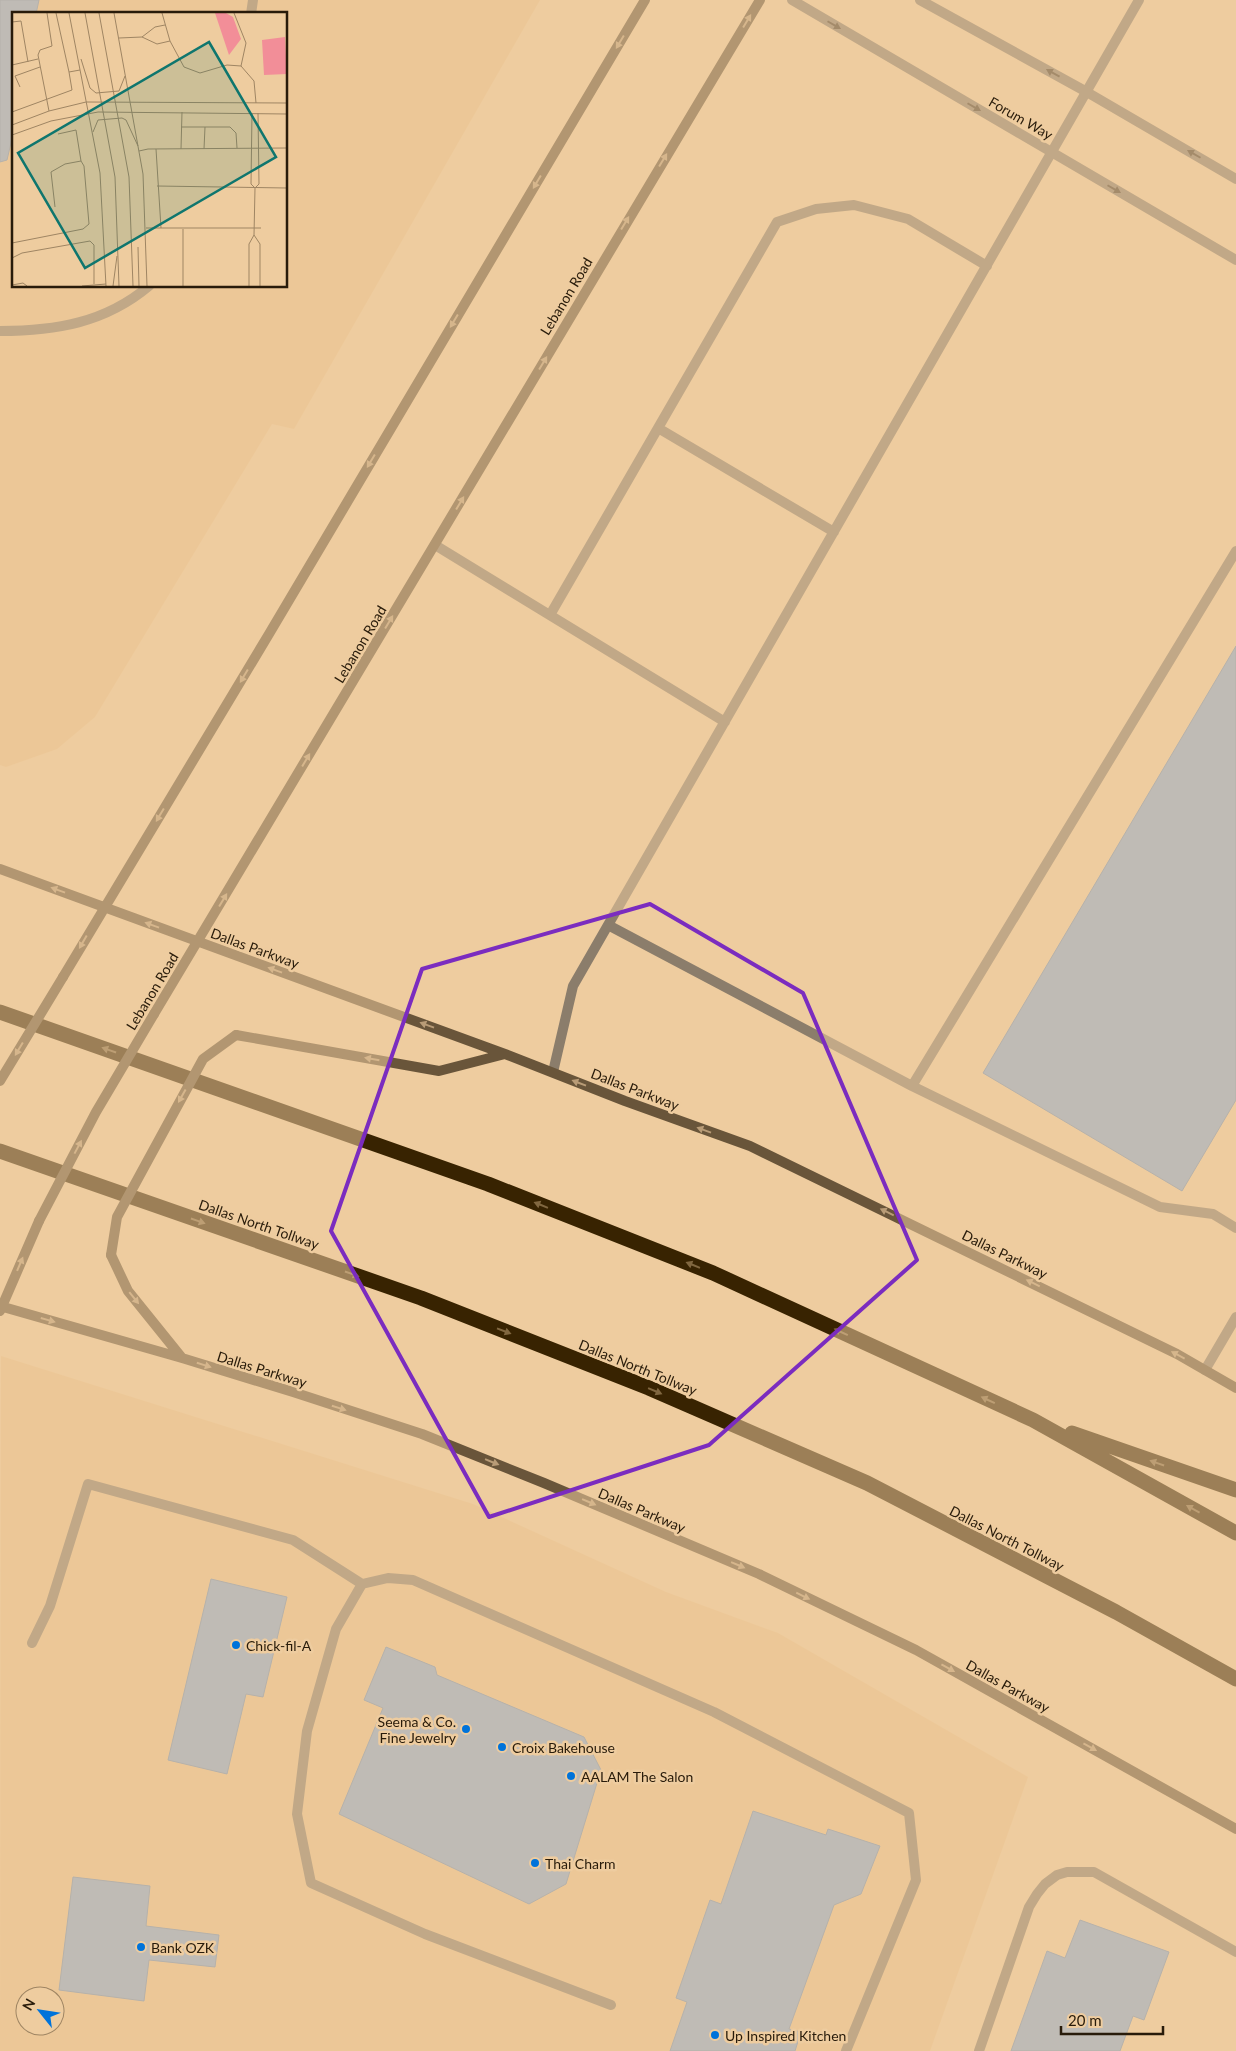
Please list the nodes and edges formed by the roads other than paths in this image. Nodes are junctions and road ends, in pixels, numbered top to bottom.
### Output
1 (645, 0) edge
2 (760, 0) edge
3 (792, 0) edge
4 (920, 0) edge
5 (1139, 0) edge
6 (1086, 91) junction
7 (1052, 153) junction
8 (1236, 178) edge
9 (1236, 260) edge
10 (987, 266) junction
11 (147, 288) edge
12 (0, 331) edge
13 (658, 428) junction
14 (834, 532) junction
15 (435, 545) junction
16 (1236, 552) edge
17 (550, 615) junction
18 (725, 722) junction
19 (0, 869) edge
20 (104, 907) junction
21 (608, 925) junction
22 (198, 941) junction
23 (0, 1012) edge
24 (506, 1054) junction
25 (553, 1072) junction
26 (0, 1081) edge
27 (912, 1086) junction
28 (0, 1151) edge
29 (1236, 1228) edge
30 (0, 1308) edge
31 (1236, 1317) edge
32 (182, 1358) junction
33 (1205, 1370) junction
34 (1236, 1388) edge
35 (1032, 1420) junction
36 (1236, 1490) edge
37 (1236, 1533) edge
38 (362, 1584) junction
39 (32, 1643) dead end
40 (1236, 1679) edge
41 (1236, 1829) edge
42 (1236, 1952) edge
43 (611, 2005) dead end
44 (846, 2051) edge
45 (980, 2051) edge

1 -> 20 main road
15 -> 2 main road, Lebanon Road
3 -> 7 street, Forum Way
6 -> 4 street
5 - 6 street
6 - 7 street
8 -> 6 street
7 -> 9 street, Forum Way
7 - 10 street
10 - 13 street
10 - 14 street
11 - 12 street
13 - 14 street
13 - 17 street
14 - 18 street
15 - 17 street
22 -> 15 main road, Lebanon Road
16 - 27 street
17 - 18 street
18 - 21 street
20 -> 19 main road, Dallas Parkway
22 -> 20 main road, Dallas Parkway
20 -> 26 main road, bridge
21 - 25 street
21 - 27 street
24 -> 22 main road, Dallas Parkway
30 -> 22 main road, Lebanon Road, bridge
35 -> 23 highway
24 - 25 main road, Dallas Parkway
24 -> 32 main road, bridge
33 -> 25 main road, Dallas Parkway
27 - 29 street
28 -> 40 highway, Dallas North Tollway
30 -> 32 main road, Dallas Parkway
31 - 33 street
32 -> 41 main road, Dallas Parkway
33 - 34 main road, Dallas Parkway
36 -> 35 highway
37 -> 35 highway
38 - 39 street
38 - 43 street
38 - 44 street
42 - 45 street

